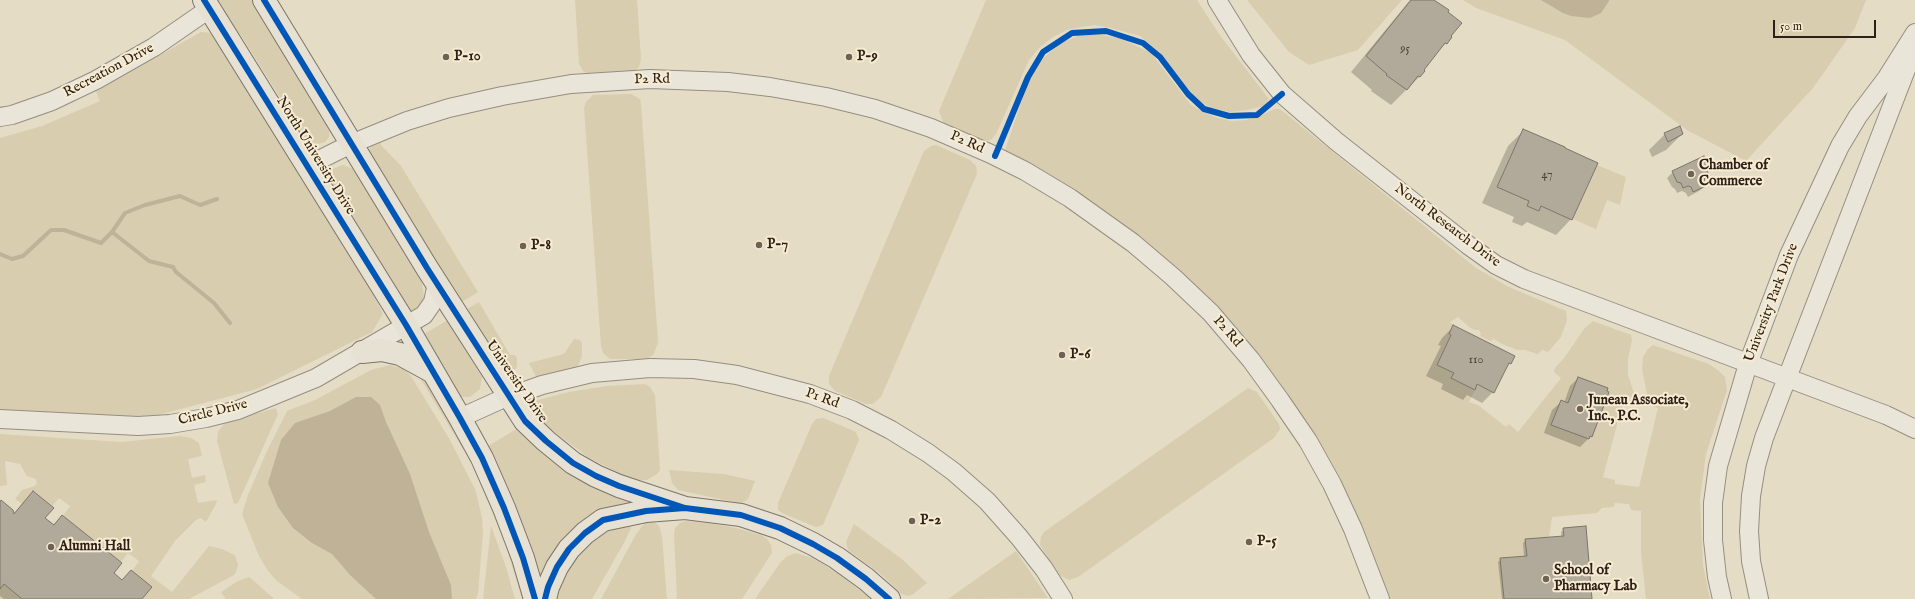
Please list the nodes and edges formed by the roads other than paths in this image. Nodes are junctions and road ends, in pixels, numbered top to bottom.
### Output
1 (264, 0) edge
2 (1217, 0) edge
3 (207, 5) edge
4 (1915, 33) edge
5 (1915, 45) edge
6 (0, 117) edge
7 (351, 144) junction
8 (307, 166) junction
9 (437, 283) junction
10 (406, 325) junction
11 (362, 352) junction
12 (1748, 364) junction
13 (433, 372) junction
14 (1787, 378) junction
15 (509, 396) junction
16 (460, 418) junction
17 (0, 419) edge
18 (1915, 429) edge
19 (685, 508) junction
20 (535, 599) edge
21 (545, 599) edge
22 (889, 599) edge
23 (1063, 599) edge
24 (1380, 599) edge
25 (1722, 599) edge
26 (1759, 599) edge

1 - 7 main road
2 - 12 street, North Research Drive
3 - 6 street, Recreation Drive
3 - 8 main road, North University Drive
4 - 12 street, University Park Drive
5 - 14 street
7 - 8 street, P2 Rd
7 - 9 main road
7 - 24 street, P2 Rd
8 - 10 main road, North University Drive
9 - 10 street, Circle Drive
9 - 15 main road, University Drive
10 - 11 street, Circle Drive
10 - 13 main road
11 - 13 main road
11 - 17 street, Circle Drive
12 - 14 street, North Research Drive
12 - 25 street, University Park Drive
13 - 16 main road
14 - 18 street, North Research Drive
14 - 26 street
15 - 16 street, P1 Rd
15 - 19 main road, University Drive
15 - 23 street, P1 Rd
16 - 20 main road
19 - 21 main road, University Drive
19 - 22 main road, University Drive

